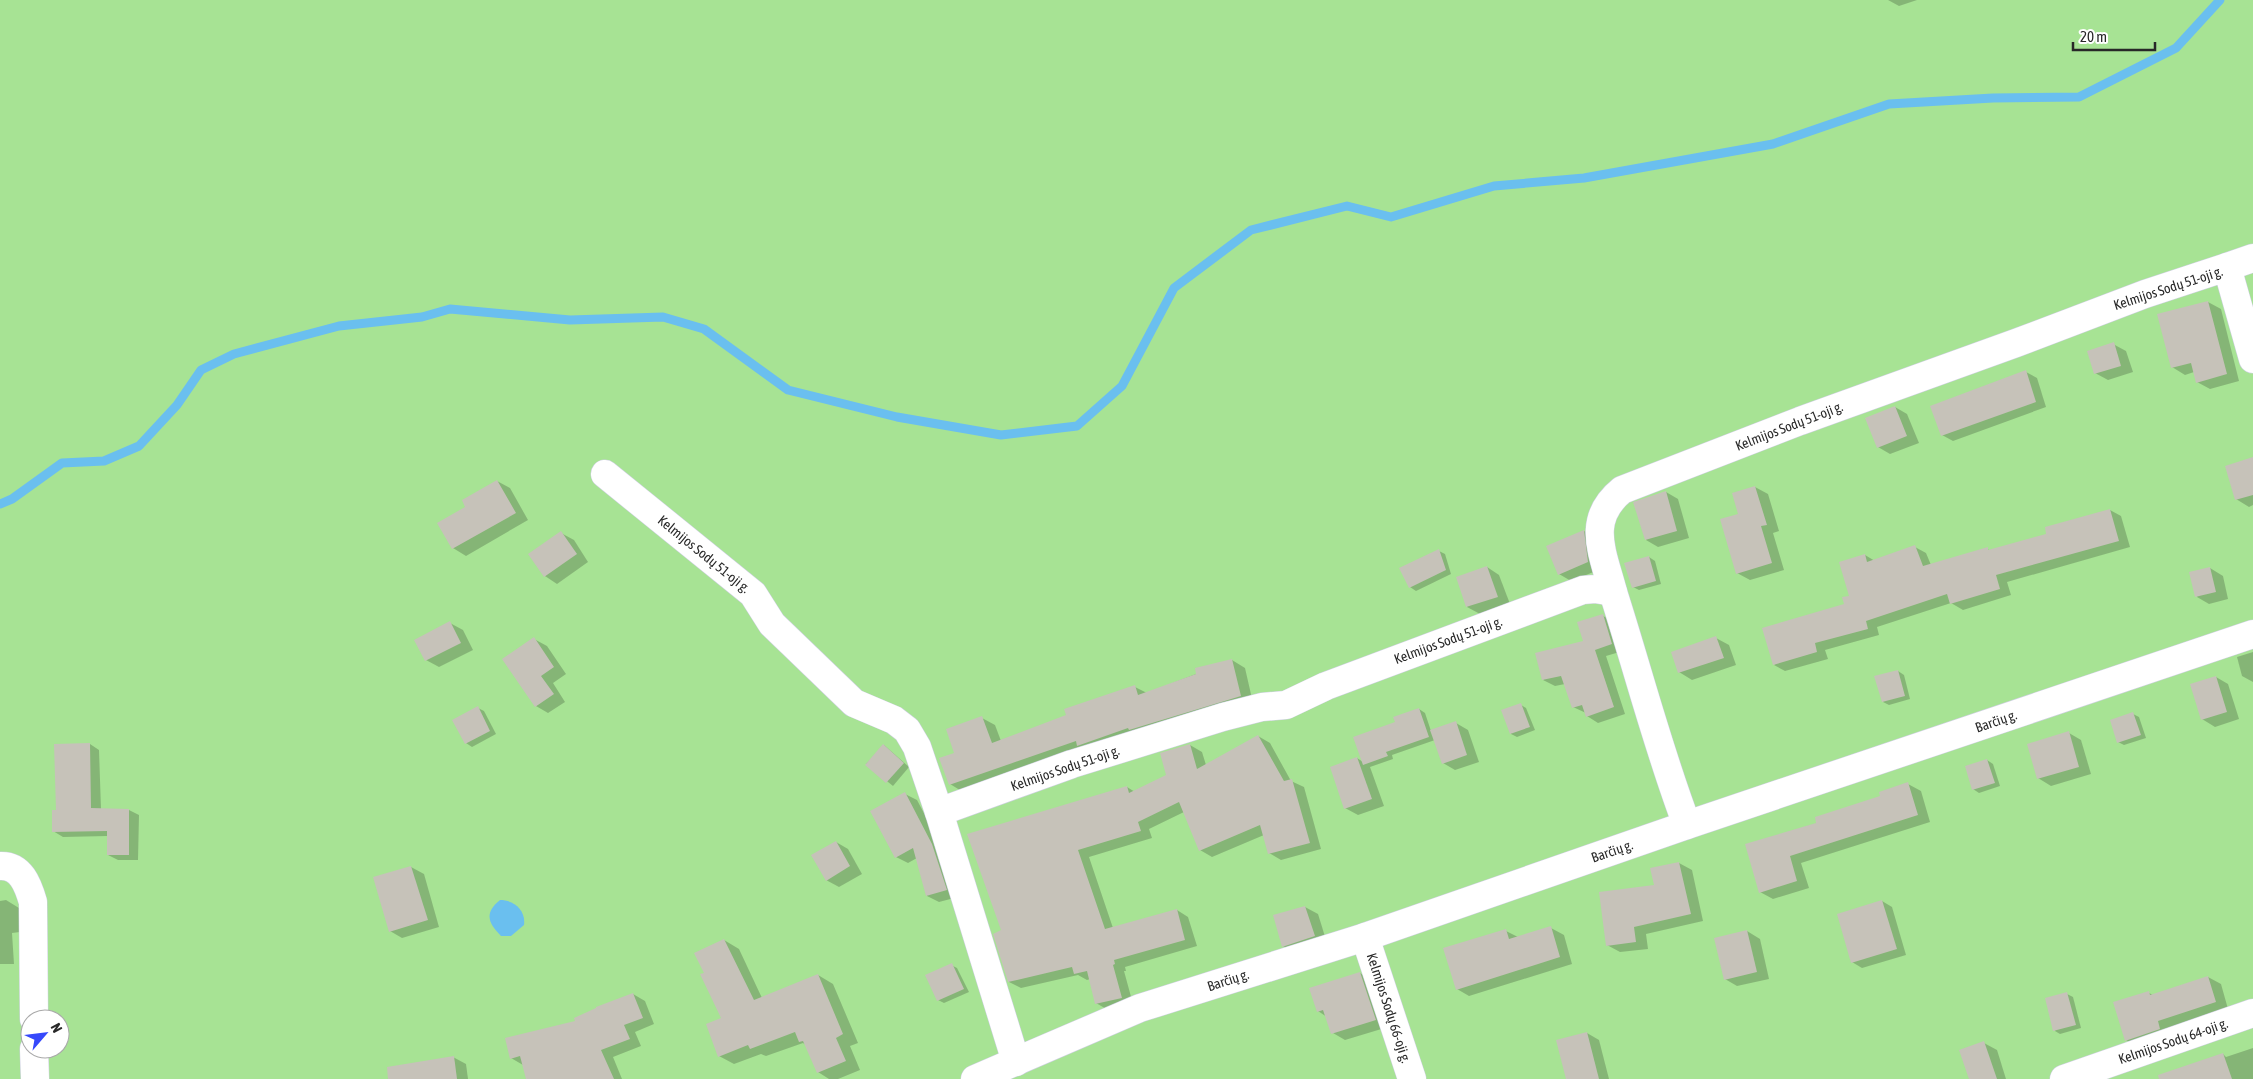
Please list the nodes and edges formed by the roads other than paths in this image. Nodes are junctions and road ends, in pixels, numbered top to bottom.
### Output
1 (2253, 258) edge
2 (2227, 267) junction
3 (2253, 359) edge
4 (605, 474) dead end
5 (1613, 592) junction
6 (2253, 634) edge
7 (939, 812) junction
8 (1687, 825) junction
9 (0, 866) edge
10 (1365, 937) junction
11 (34, 1009) edge
12 (2253, 1013) edge
13 (34, 1059) edge
14 (1016, 1062) junction
15 (34, 1079) edge
16 (976, 1079) edge
17 (1412, 1079) edge
18 (2064, 1079) edge

1 - 2 street
2 - 3 street, Kelmijos Sodų 51-oji g.
2 - 5 street, Kelmijos Sodų 51-oji g.
4 - 7 street, Kelmijos Sodų 51-oji g.
5 - 7 street, Kelmijos Sodų 51-oji g.
5 - 8 street
6 - 8 street, Barčių g.
7 - 14 street
8 - 10 street, Barčių g.
9 - 11 street
10 - 14 street, Barčių g.
10 - 17 street, Kelmijos Sodų 66-oji g.
12 - 18 street, Kelmijos Sodų 64-oji g.
13 - 15 street
14 - 16 street, Barčių g.

